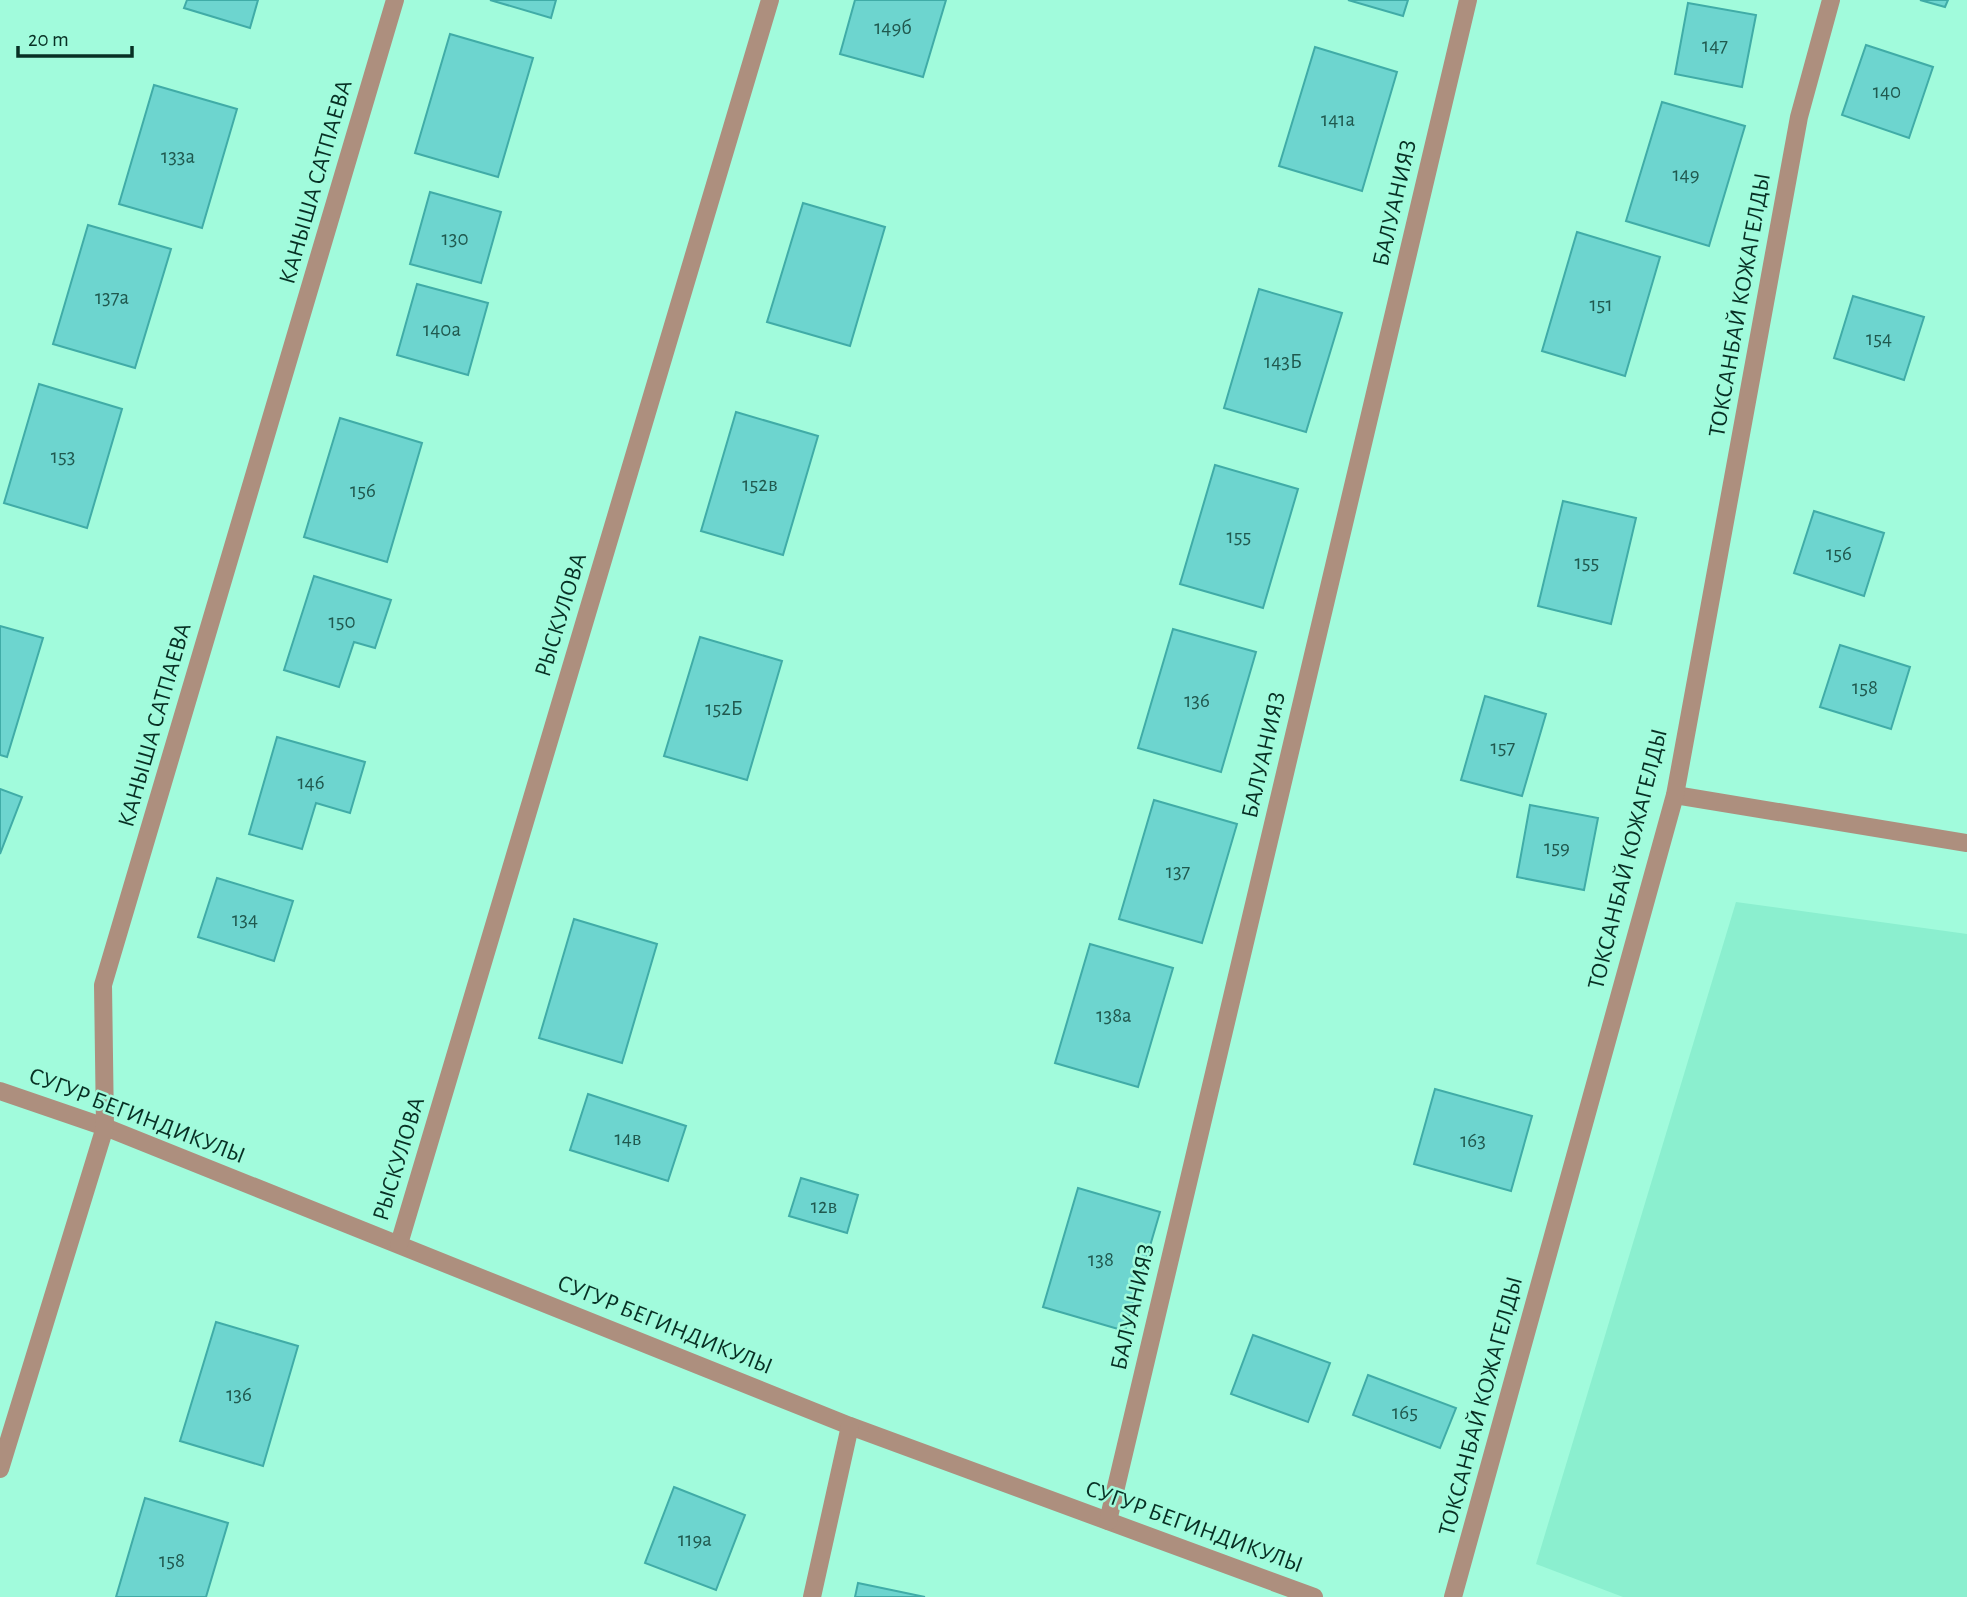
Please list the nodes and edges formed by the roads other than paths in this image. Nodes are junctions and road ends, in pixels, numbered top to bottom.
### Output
1 (395, 0) edge
2 (770, 0) edge
3 (1468, 0) edge
4 (1831, 0) edge
5 (1675, 795) junction
6 (1967, 843) edge
7 (0, 1091) edge
8 (105, 1127) junction
9 (398, 1244) junction
10 (850, 1426) junction
11 (0, 1469) edge
12 (1108, 1521) junction
13 (812, 1597) edge
14 (1314, 1597) edge
15 (1453, 1597) edge

1 - 8 street, КАНЫША САТПАЕВА
2 - 9 street, РЫСКУЛОВА
3 - 12 street, БАЛУАНИЯЗ
4 - 5 street, ТОКСАНБАЙ КОЖАГЕЛДЫ
5 - 6 street
5 - 15 street, ТОКСАНБАЙ КОЖАГЕЛДЫ
7 - 8 street, СУГУР БЕГИНДИКУЛЫ
8 - 9 street, СУГУР БЕГИНДИКУЛЫ
8 - 11 street, КАНЫША САТПАЕВА
9 - 10 street, СУГУР БЕГИНДИКУЛЫ
10 - 12 street, СУГУР БЕГИНДИКУЛЫ
10 - 13 street
12 - 14 street, СУГУР БЕГИНДИКУЛЫ

